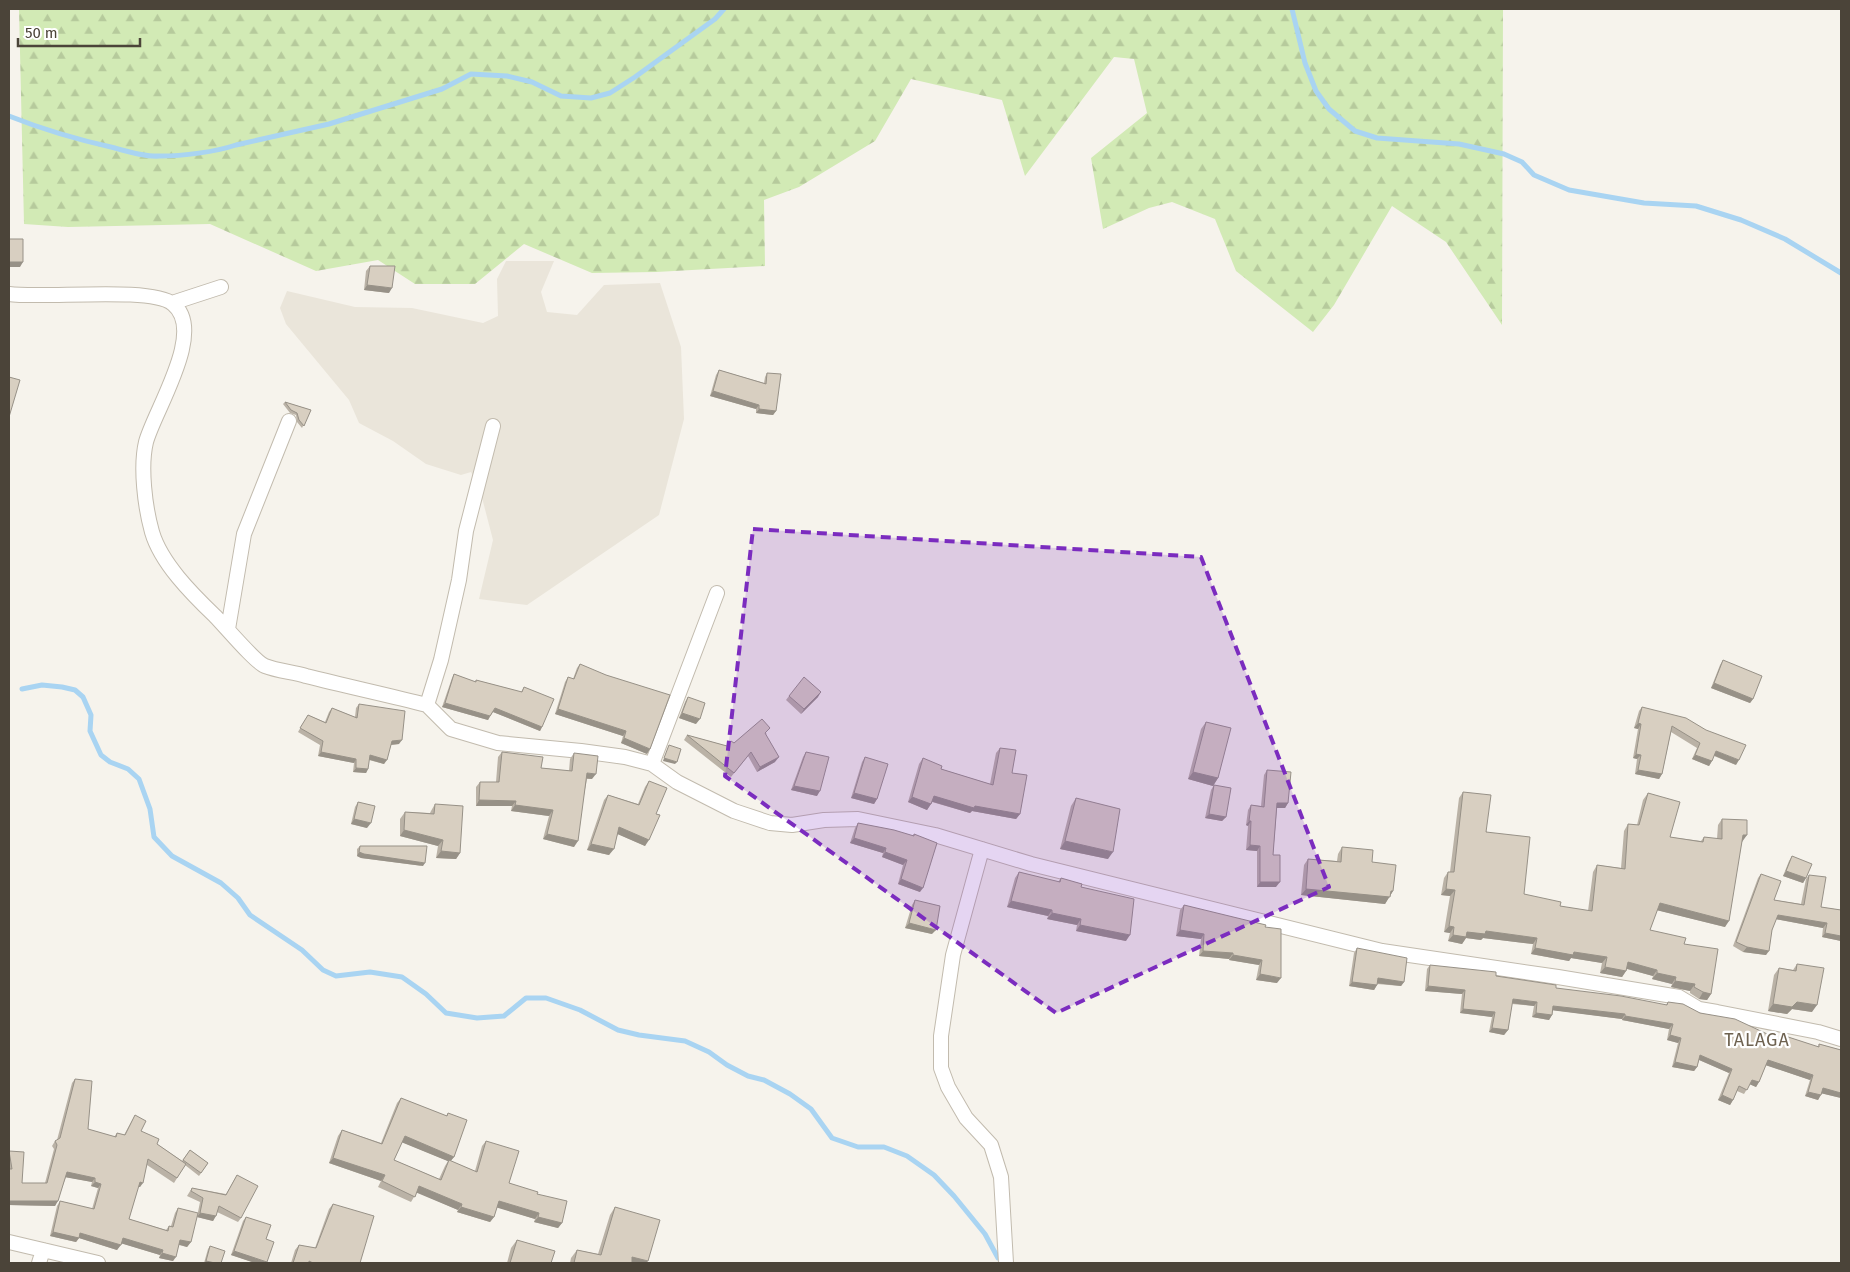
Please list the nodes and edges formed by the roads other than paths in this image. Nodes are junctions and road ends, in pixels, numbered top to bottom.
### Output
1 (221, 288) dead end
2 (9, 294) edge
3 (172, 303) junction
4 (289, 421) dead end
5 (493, 426) dead end
6 (717, 593) dead end
7 (228, 629) junction
8 (427, 704) junction
9 (652, 764) junction
10 (982, 849) junction
11 (1841, 1039) edge
12 (9, 1242) edge
13 (41, 1257) edge
14 (98, 1263) edge
15 (1006, 1263) edge

1 - 3 street
2 - 3 street
3 - 7 street
4 - 7 street
5 - 8 street
6 - 9 street
7 - 8 street
8 - 9 street
9 - 10 street
10 - 11 street
10 - 15 street
12 - 13 street
13 - 14 street

